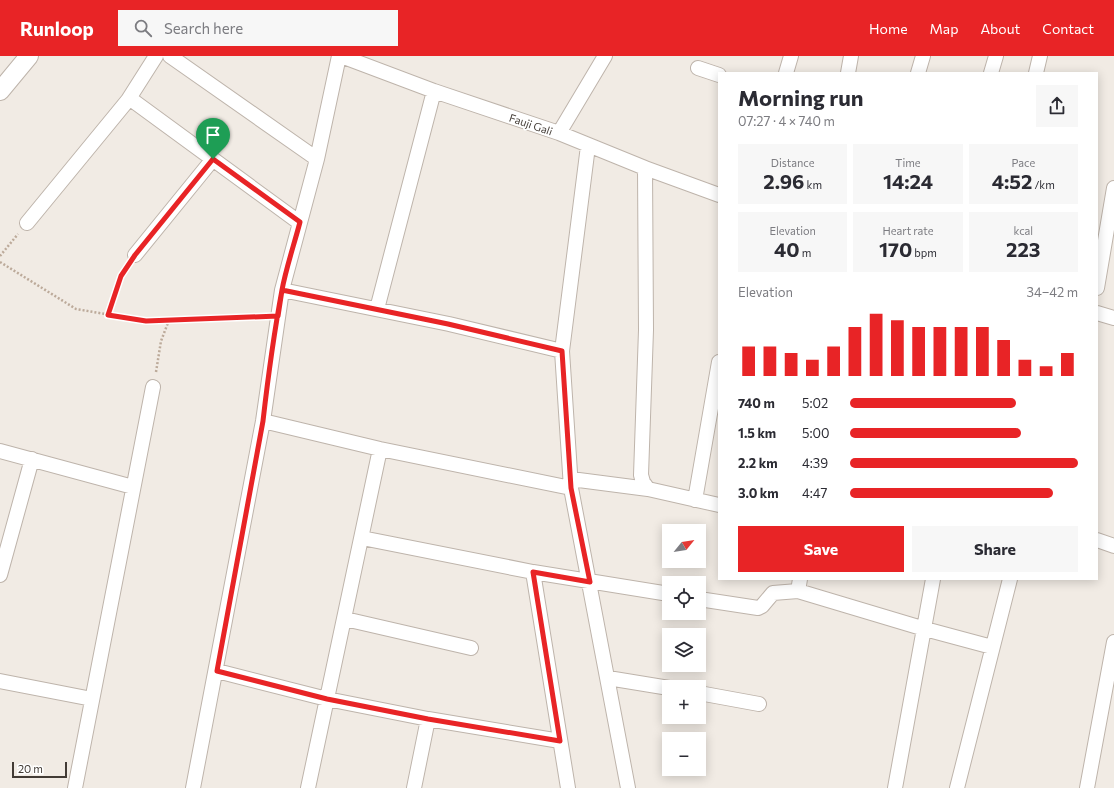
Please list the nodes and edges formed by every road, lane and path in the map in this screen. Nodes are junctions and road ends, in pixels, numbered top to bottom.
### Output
1 (29, 56) edge
2 (156, 56) edge
3 (170, 56) edge
4 (340, 56) edge
5 (605, 56) edge
6 (791, 56) edge
7 (851, 56) edge
8 (923, 56) edge
9 (996, 56) edge
10 (1040, 56) edge
11 (698, 68) dead end
12 (786, 72) edge
13 (848, 72) edge
14 (918, 72) edge
15 (991, 72) edge
16 (1036, 72) edge
17 (718, 75) edge
18 (0, 91) edge
19 (434, 91) junction
20 (128, 100) junction
21 (559, 133) junction
22 (588, 146) junction
23 (213, 159) junction
24 (317, 159) junction
25 (646, 168) junction
26 (1114, 188) edge
27 (718, 195) edge
28 (300, 222) junction
29 (27, 223) joint
30 (135, 255) joint
31 (0, 256) edge
32 (0, 262) edge
33 (1098, 282) edge
34 (282, 290) junction
35 (377, 309) junction
36 (1098, 313) edge
37 (108, 315) junction
38 (278, 316) junction
39 (1114, 318) edge
40 (169, 320) junction
41 (562, 351) junction
42 (718, 368) edge
43 (153, 387) joint
44 (263, 421) junction
45 (380, 449) junction
46 (0, 450) edge
47 (32, 459) junction
48 (571, 484) junction
49 (133, 487) junction
50 (648, 489) junction
51 (695, 500) junction
52 (718, 506) edge
53 (362, 538) junction
54 (1098, 540) edge
55 (1114, 546) edge
56 (533, 572) junction
57 (0, 575) edge
58 (933, 580) edge
59 (1008, 580) edge
60 (590, 582) junction
61 (799, 585) edge
62 (662, 593) edge
63 (706, 600) edge
64 (345, 619) junction
65 (925, 629) junction
66 (1114, 642) edge
67 (992, 647) junction
68 (471, 648) dead end
69 (217, 671) junction
70 (608, 678) junction
71 (0, 681) edge
72 (662, 687) edge
73 (706, 694) edge
74 (92, 699) junction
75 (327, 699) junction
76 (759, 704) dead end
77 (428, 719) junction
78 (560, 741) junction
79 (75, 788) edge
80 (194, 788) edge
81 (308, 788) edge
82 (414, 788) edge
83 (568, 788) edge
84 (628, 788) edge
85 (895, 788) edge
86 (957, 788) edge
87 (1087, 788) edge

1 - 18 street
2 - 20 street
3 - 24 street
4 - 19 street, Fauji Gali
4 - 24 street
5 - 21 street
6 - 12 street
7 - 13 street
8 - 14 street
9 - 15 street
10 - 16 street
11 - 17 street
19 - 21 street, Fauji Gali
19 - 35 street
20 - 23 street
20 - 29 street
21 - 22 street, Fauji Gali
22 - 25 street, Fauji Gali
22 - 41 street
23 - 28 street
23 - 30 street
24 - 28 street
25 - 27 street, Fauji Gali
25 - 50 street
26 - 33 street
28 - 34 street
29 - 31 path
30 - 37 path
32 - 37 path
34 - 35 street
34 - 38 street
35 - 41 street
36 - 39 street
37 - 40 path
38 - 40 path
38 - 44 street
40 - 43 path
41 - 48 street
42 - 51 street
43 - 49 street
44 - 45 street
44 - 69 street
45 - 48 street
45 - 53 street
46 - 47 street
47 - 49 street
47 - 57 street
48 - 50 street
48 - 60 street
49 - 74 street
50 - 51 street
51 - 52 street
53 - 56 street
53 - 64 street
54 - 55 street
56 - 60 street
56 - 78 street
58 - 65 street
59 - 67 street
60 - 62 street
60 - 70 street
61 - 63 street
61 - 65 street
64 - 68 street
64 - 75 street
65 - 67 street
65 - 85 street
66 - 87 street
67 - 86 street
69 - 75 street
69 - 80 street
70 - 72 street
70 - 84 street
71 - 74 street
73 - 76 street
74 - 79 street
75 - 77 street
75 - 81 street
77 - 78 street
77 - 82 street
78 - 83 street

